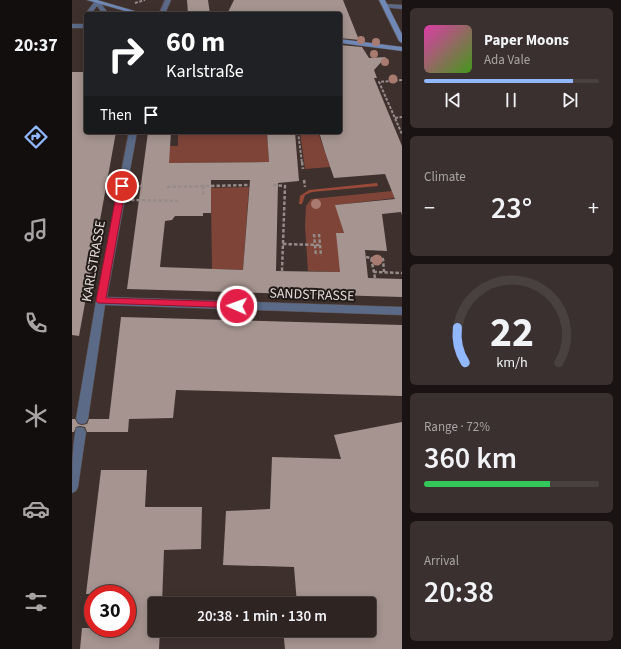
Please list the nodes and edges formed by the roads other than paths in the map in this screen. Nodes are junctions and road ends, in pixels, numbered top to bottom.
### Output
1 (168, 0) edge
2 (94, 1) edge
3 (384, 3) edge
4 (402, 7) edge
5 (89, 12) edge
6 (104, 12) edge
7 (135, 12) edge
8 (163, 12) edge
9 (72, 26) edge
10 (83, 26) edge
11 (402, 41) edge
12 (342, 42) edge
13 (402, 49) edge
14 (134, 134) edge
15 (101, 301) junction
16 (402, 311) edge
17 (82, 420) dead end
18 (80, 432) dead end
19 (72, 487) edge

1 - 8 street
2 - 5 street
2 - 6 street
2 - 7 street
3 - 4 street
3 - 11 street
9 - 10 street
12 - 13 street
14 - 15 street, KARLSTRASSE
15 - 16 street, SANDSTRASSE
15 - 17 street, KARLSTRASSE
18 - 19 street

